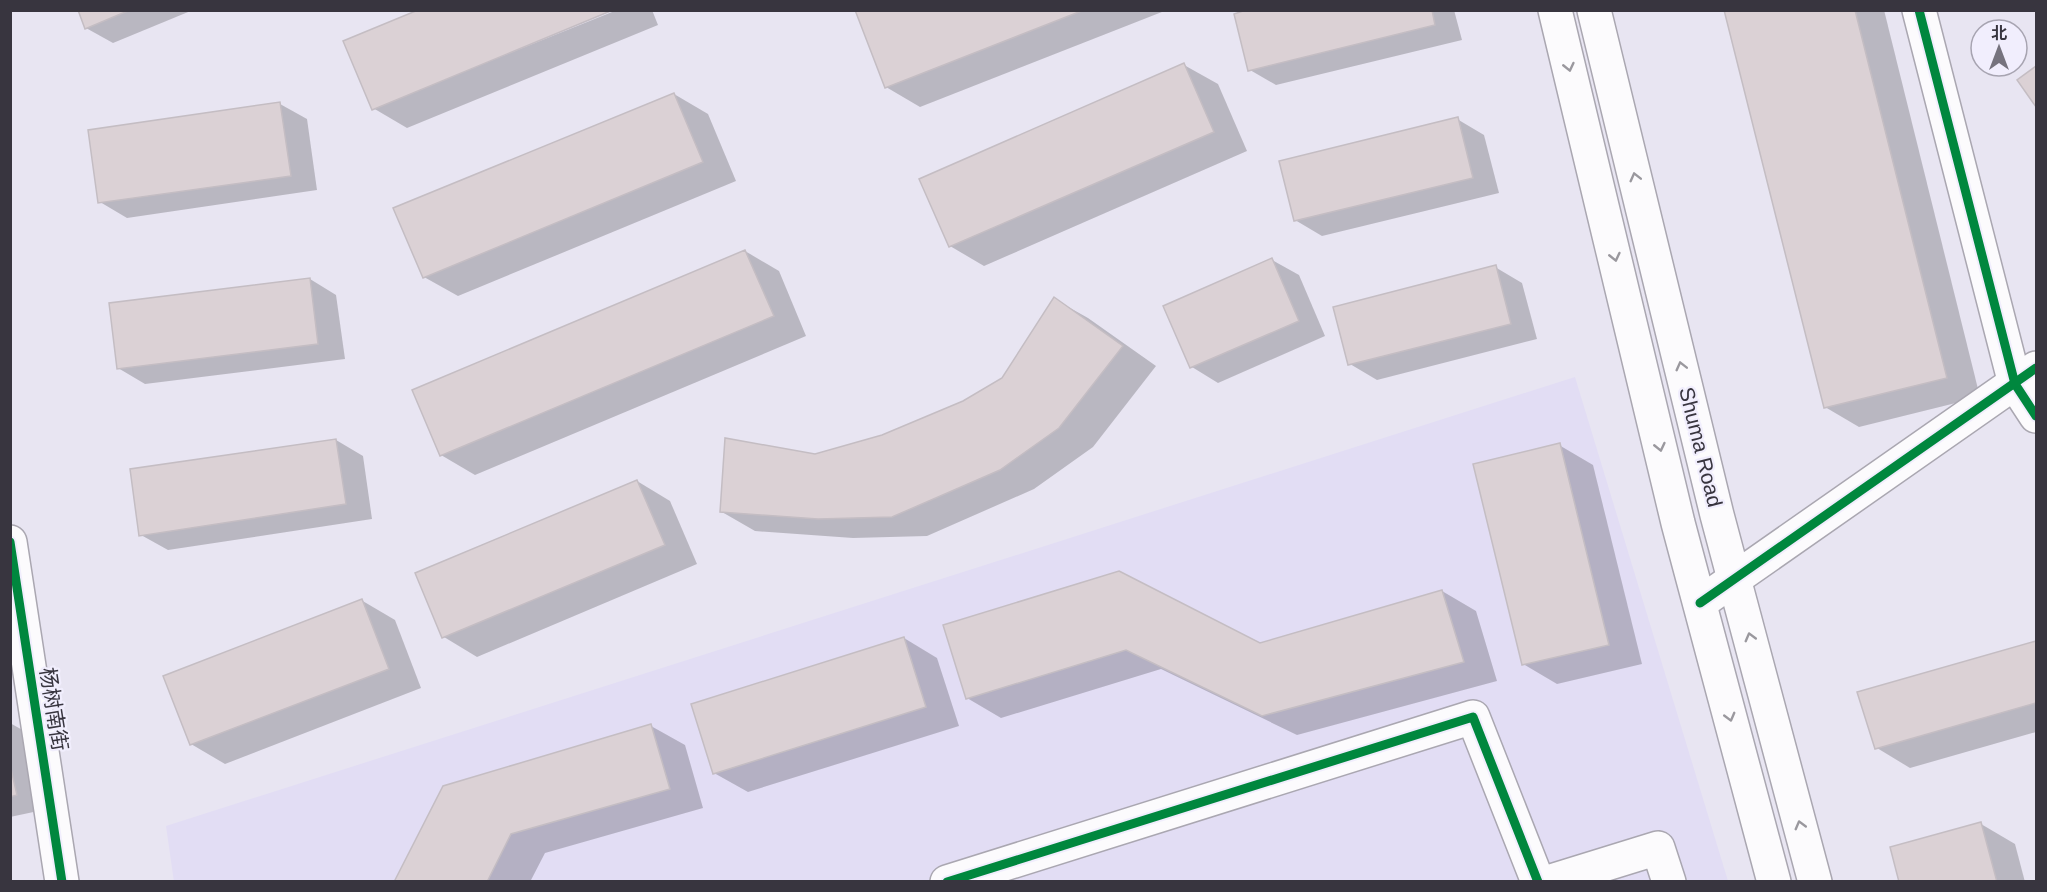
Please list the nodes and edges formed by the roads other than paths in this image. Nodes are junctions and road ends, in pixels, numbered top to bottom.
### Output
1 (1556, 10) edge
2 (1594, 10) edge
3 (1919, 10) edge
4 (2026, 376) edge
5 (2037, 416) edge
6 (10, 542) edge
7 (1734, 578) junction
8 (1700, 603) junction
9 (62, 882) edge
10 (946, 882) edge
11 (1538, 882) edge
12 (1548, 882) edge
13 (1669, 882) edge
14 (1774, 882) edge
15 (1815, 882) edge

1 -> 8 street, Shuma Road
7 -> 2 street, Shuma Road
3 - 4 street
4 - 5 street
4 - 7 street
6 - 9 street, 杨树南街
7 - 8 street
15 -> 7 street, Shuma Road
8 -> 14 street, Shuma Road
10 - 11 street
12 - 13 street

